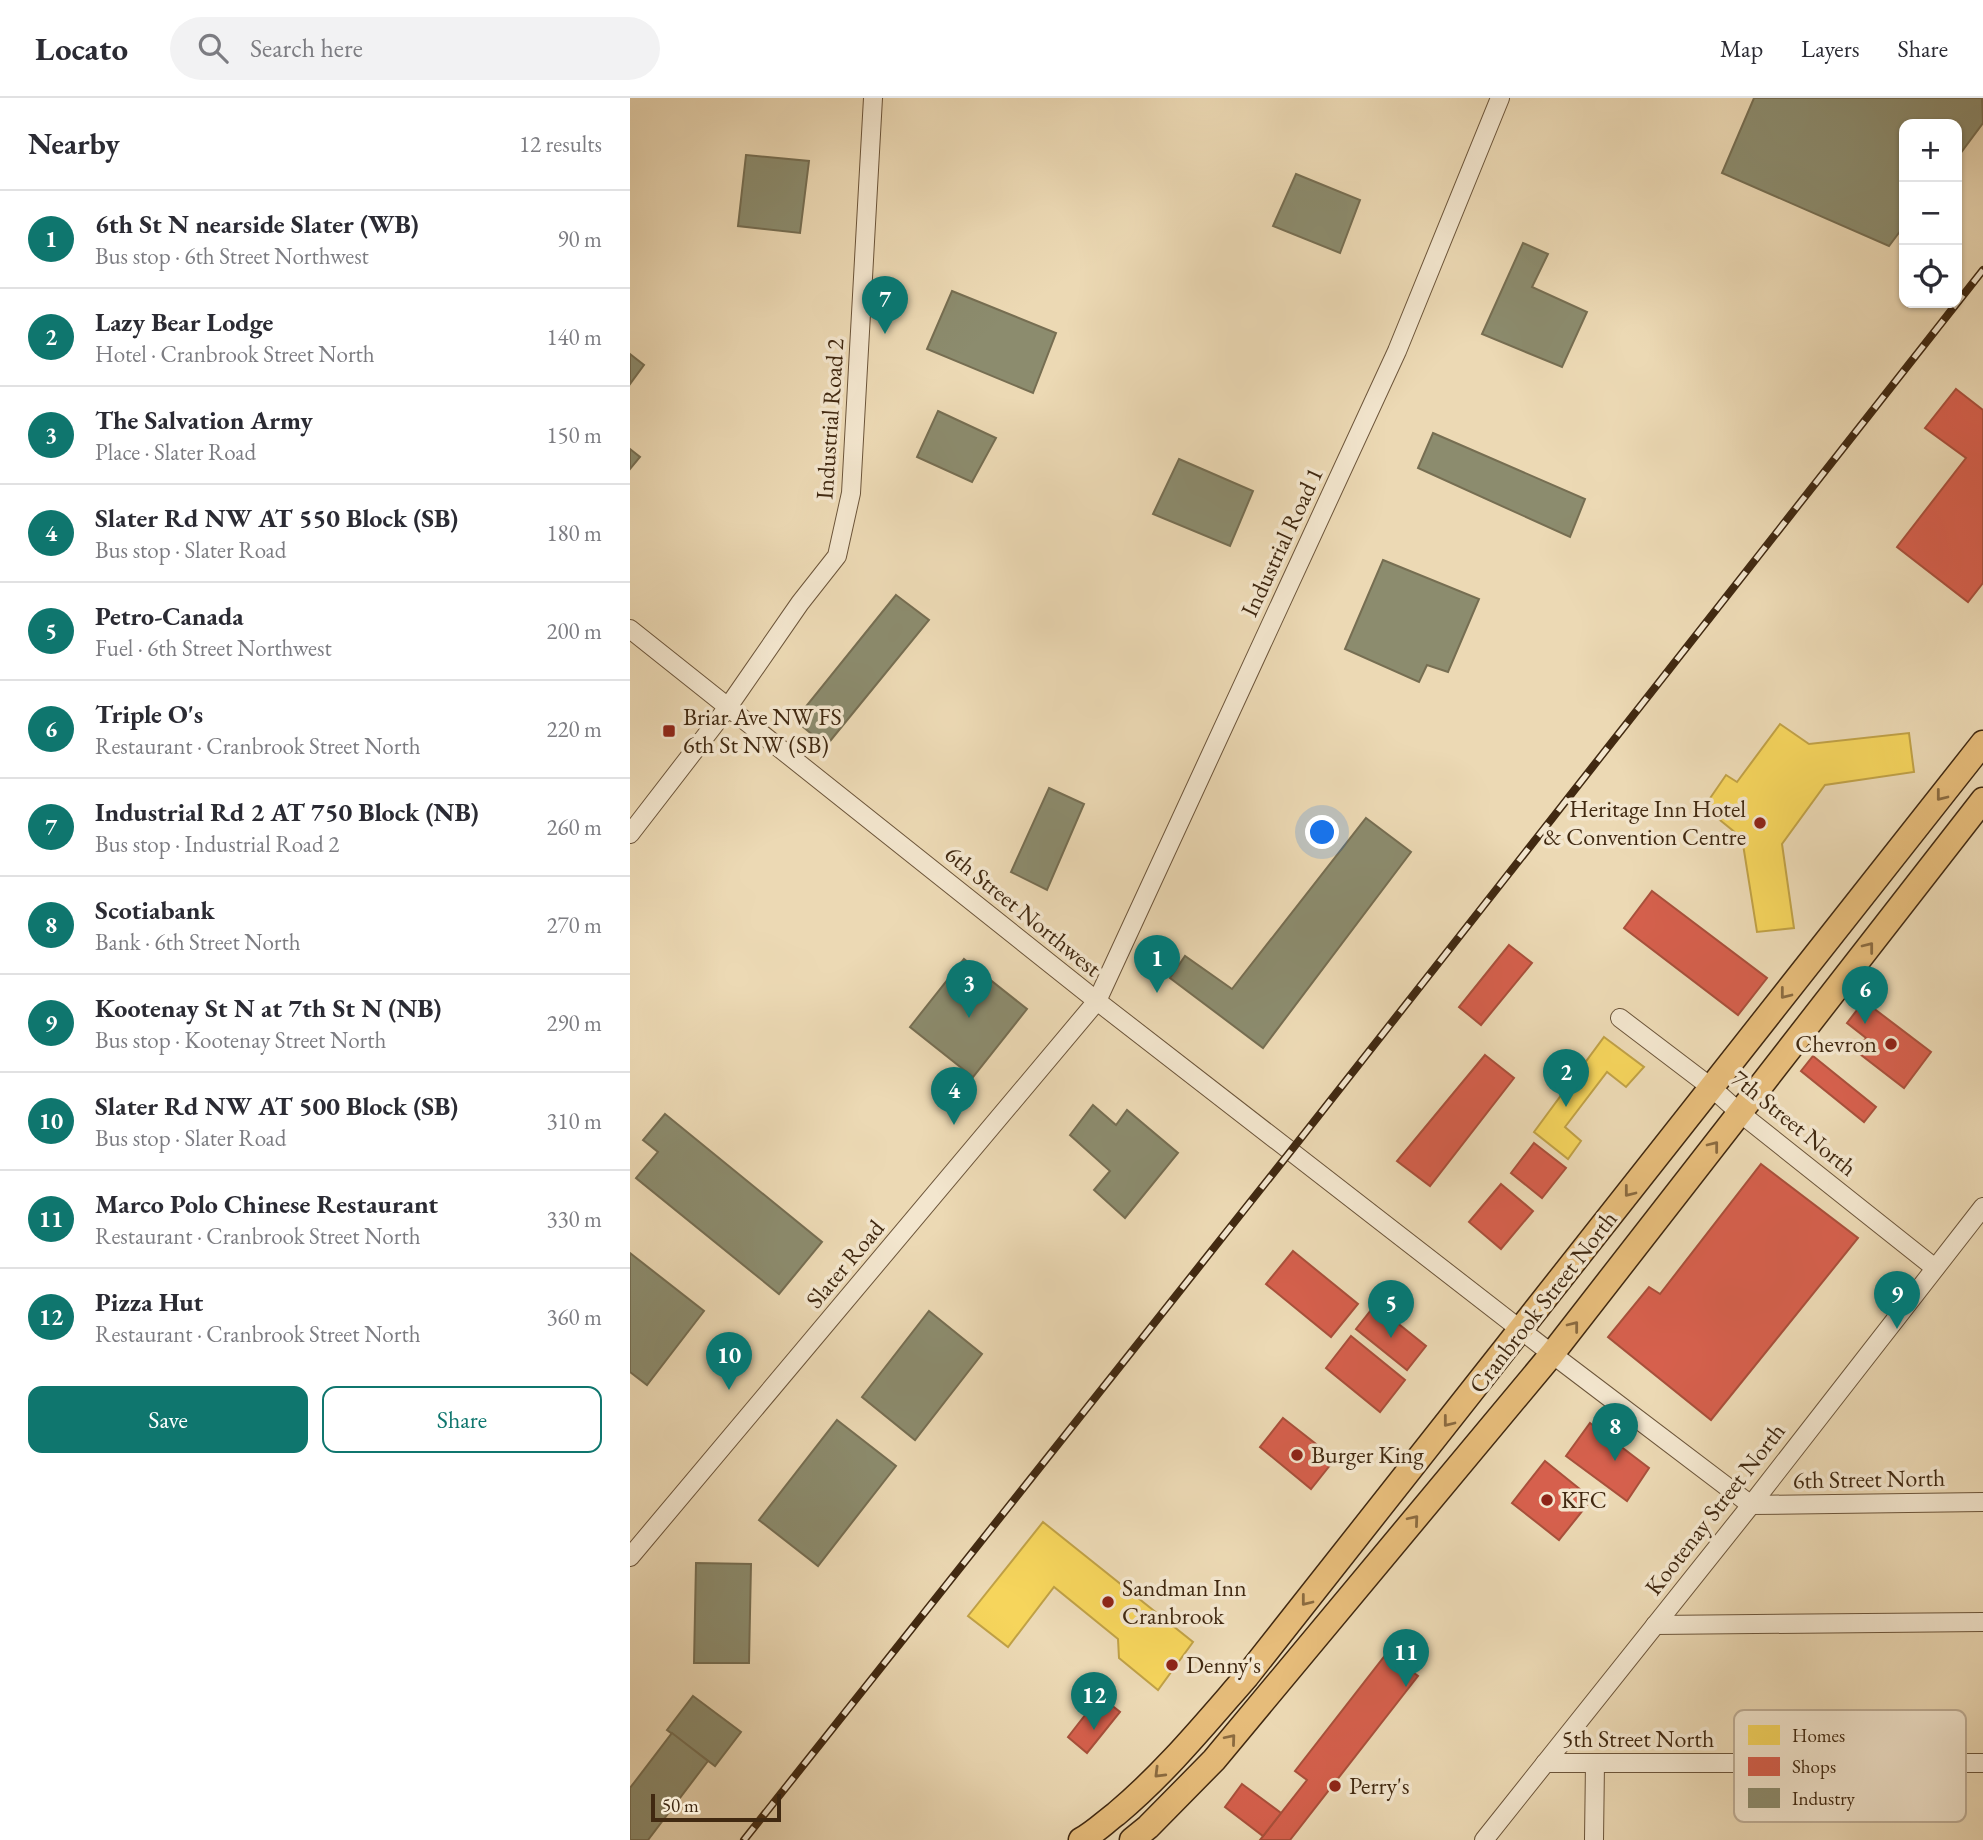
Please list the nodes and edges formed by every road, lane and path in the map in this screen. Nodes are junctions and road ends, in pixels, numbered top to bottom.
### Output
1 (873, 98) edge
2 (1500, 98) edge
3 (630, 629) edge
4 (728, 708) junction
5 (1983, 743) edge
6 (1983, 800) edge
7 (630, 835) edge
8 (1097, 1001) junction
9 (1620, 1018) dead end
10 (1712, 1087) junction
11 (1740, 1113) junction
12 (1983, 1207) edge
13 (1935, 1268) junction
14 (1521, 1331) junction
15 (1552, 1354) junction
16 (1983, 1502) edge
17 (1751, 1505) junction
18 (630, 1557) edge
19 (1983, 1622) edge
20 (1655, 1625) junction
21 (1545, 1763) junction
22 (1595, 1763) junction
23 (1734, 1763) edge
24 (1081, 1840) edge
25 (1132, 1840) edge
26 (1484, 1840) edge
27 (1594, 1840) edge

1 - 4 street, Industrial Road 2
2 - 8 street, Industrial Road 1
3 - 4 street, 6th Street Northwest
4 - 7 street, Industrial Road 2
4 - 8 street, 6th Street Northwest
5 -> 10 highway, Cranbrook Street North
11 -> 6 highway, Cranbrook Street North
8 - 14 street, 6th Street Northwest
8 - 18 street, Slater Road
9 - 10 street, 7th Street North
10 - 11 street, 7th Street North
10 -> 14 highway, Cranbrook Street North
11 - 13 street, 7th Street North
15 -> 11 highway, Cranbrook Street North
12 - 13 street, Kootenay Street North
13 - 17 street, Kootenay Street North
14 - 15 street
14 -> 24 highway, Cranbrook Street North
15 - 17 street
25 -> 15 highway, Cranbrook Street North
16 - 17 street, 6th Street North
17 - 20 street, Kootenay Street North
19 - 20 street
20 - 21 street, Kootenay Street North
21 - 22 street, 5th Street North
21 - 26 street, Kootenay Street North
22 - 23 street, 5th Street North
22 - 27 street

